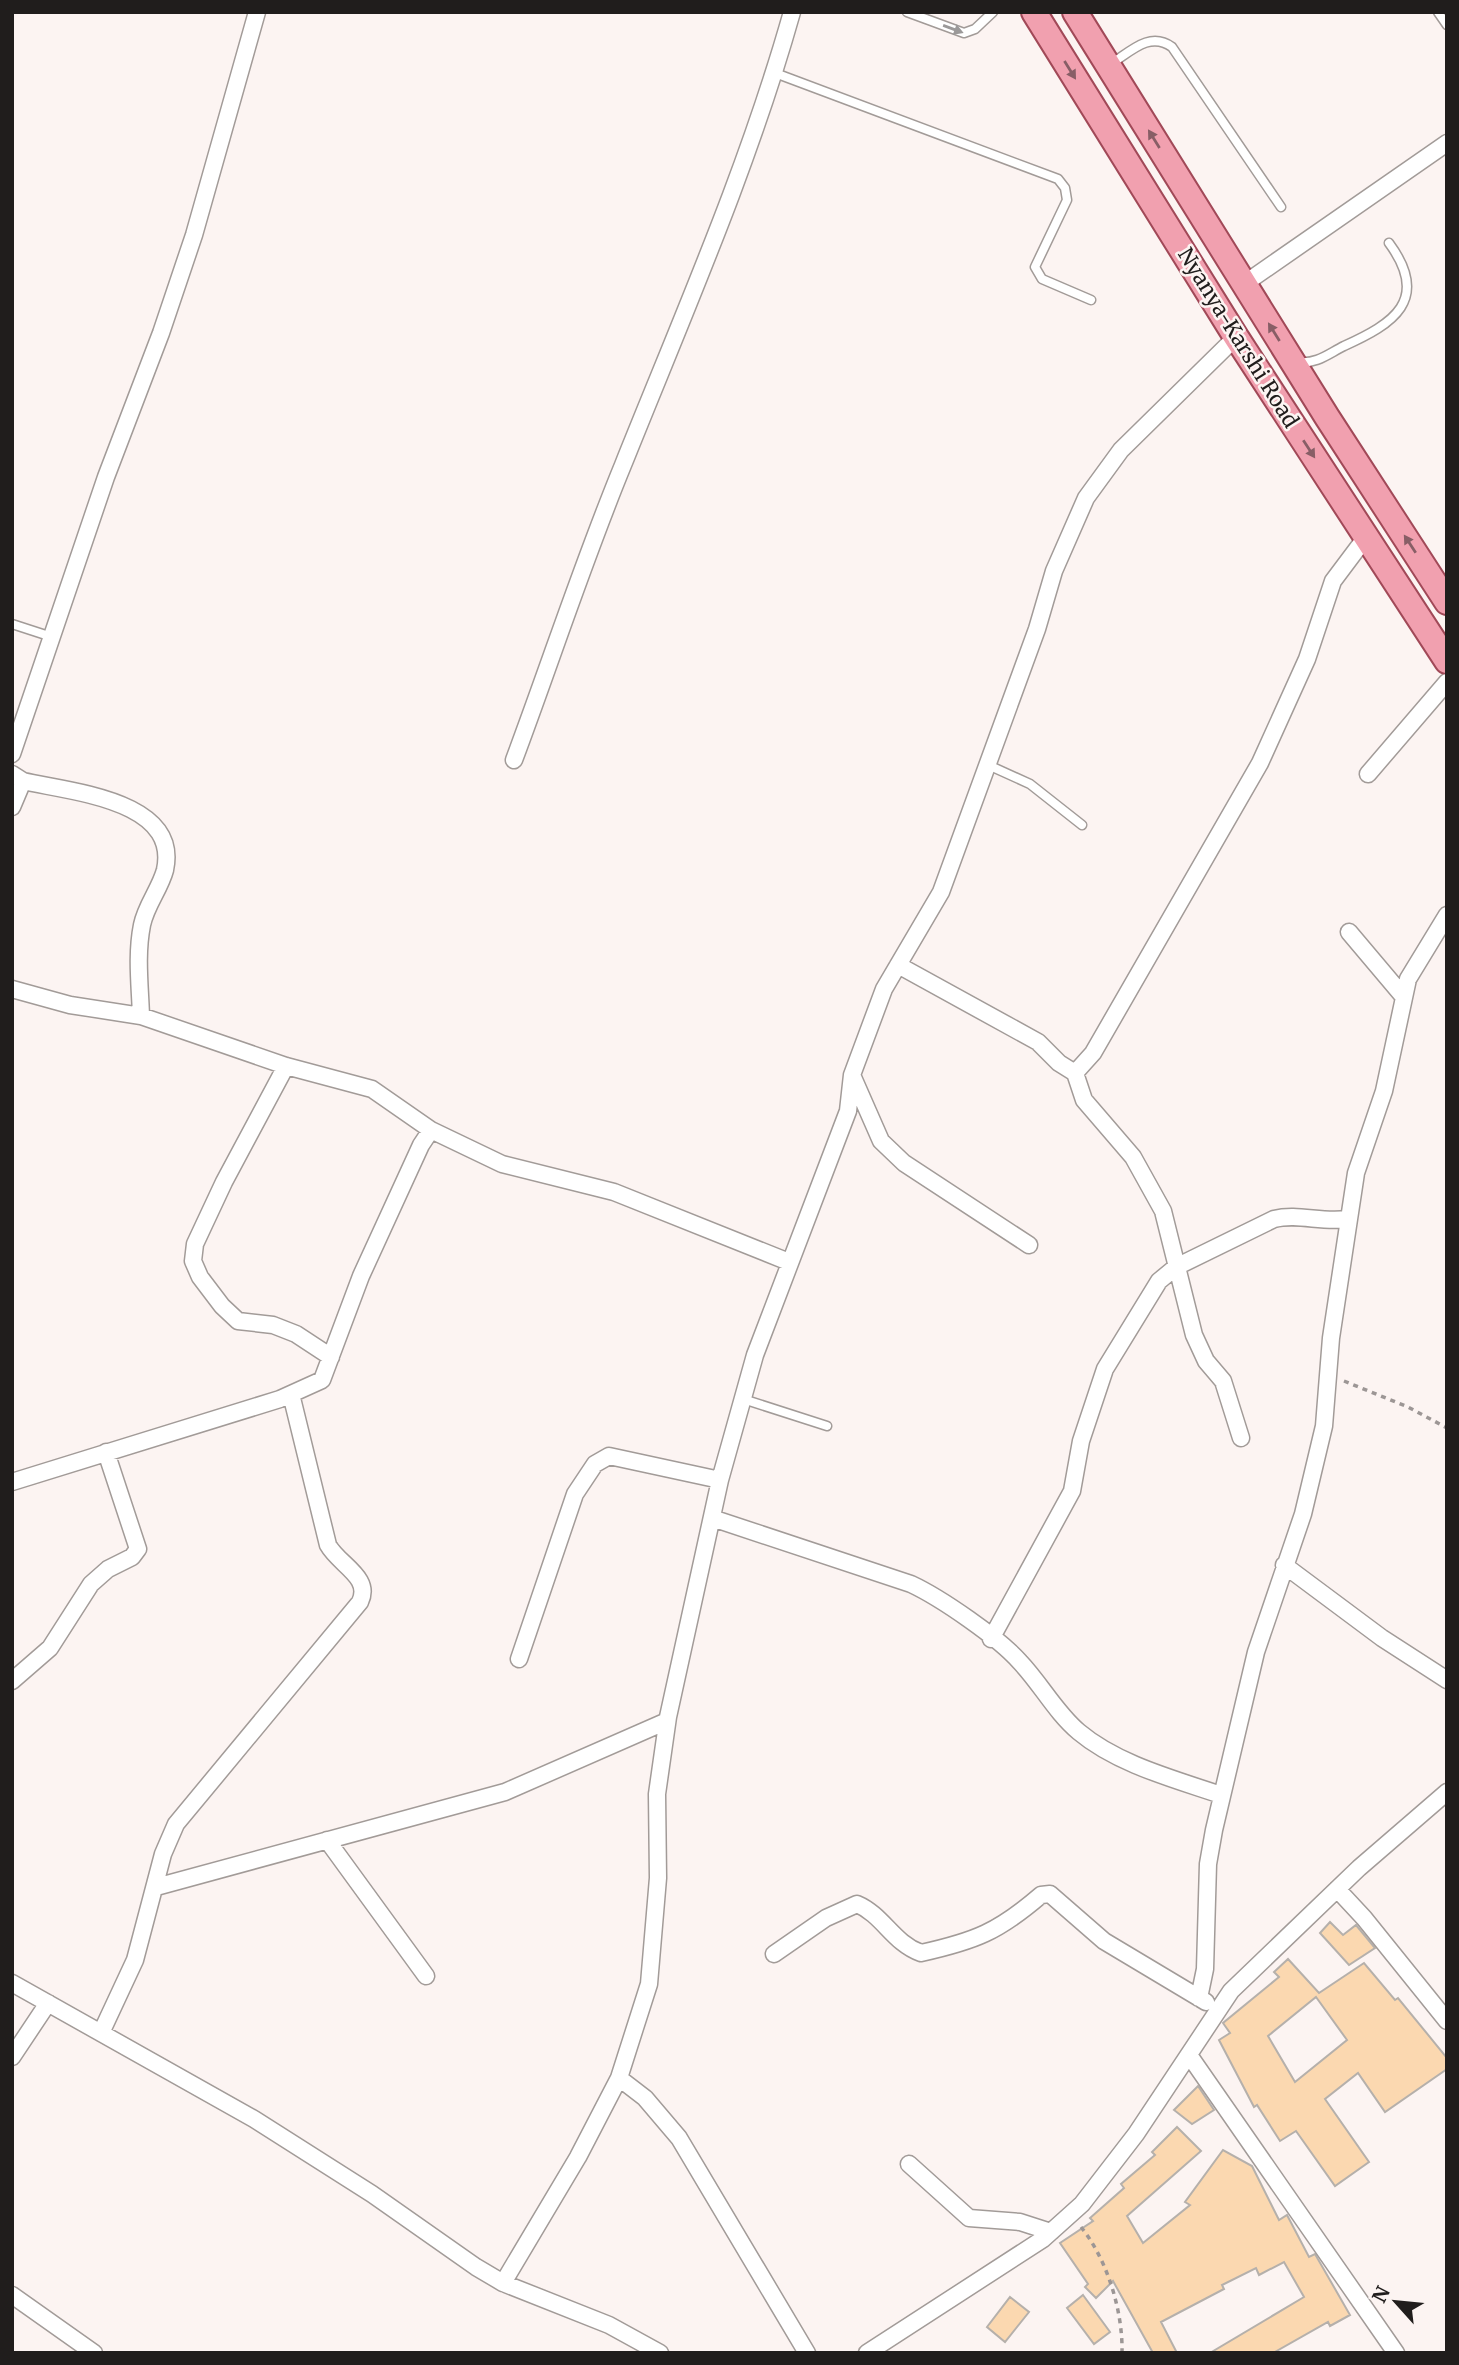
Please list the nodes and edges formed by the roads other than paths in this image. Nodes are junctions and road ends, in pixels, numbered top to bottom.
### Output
1 (257, 12) edge
2 (792, 12) edge
3 (907, 12) edge
4 (993, 12) edge
5 (1034, 12) edge
6 (1076, 12) edge
7 (1438, 12) edge
8 (1447, 25) edge
9 (1109, 66) junction
10 (775, 73) junction
11 (1124, 90) junction
12 (1092, 106) junction
13 (1447, 143) edge
14 (1281, 207) dead end
15 (1389, 243) dead end
16 (1244, 284) junction
17 (1091, 300) dead end
18 (1236, 337) junction
19 (1293, 361) junction
20 (1366, 537) junction
21 (1447, 602) edge
22 (12, 624) edge
23 (52, 637) junction
24 (1447, 661) edge
25 (1447, 682) edge
26 (12, 754) edge
27 (514, 760) dead end
28 (986, 764) junction
29 (1368, 774) dead end
30 (18, 777) edge
31 (12, 807) edge
32 (1082, 825) dead end
33 (1447, 915) edge
34 (1349, 932) dead end
35 (898, 965) junction
36 (12, 989) edge
37 (1404, 996) junction
38 (141, 1016) junction
39 (286, 1066) junction
40 (1075, 1073) junction
41 (852, 1075) junction
42 (431, 1130) junction
43 (1347, 1219) junction
44 (1028, 1245) dead end
45 (789, 1262) junction
46 (1176, 1267) junction
47 (331, 1357) junction
48 (291, 1394) junction
49 (743, 1399) junction
50 (827, 1426) dead end
51 (1241, 1438) dead end
52 (106, 1452) junction
53 (720, 1480) junction
54 (12, 1482) edge
55 (712, 1518) junction
56 (1284, 1565) junction
57 (991, 1639) junction
58 (519, 1659) dead end
59 (1447, 1680) edge
60 (12, 1681) edge
61 (667, 1721) junction
62 (1447, 1792) edge
63 (1221, 1795) junction
64 (327, 1840) junction
65 (156, 1887) junction
66 (1337, 1889) junction
67 (774, 1954) dead end
68 (426, 1976) dead end
69 (12, 1983) edge
70 (1199, 1998) junction
71 (48, 2003) junction
72 (1218, 2009) junction
73 (1447, 2021) edge
74 (101, 2033) junction
75 (1189, 2055) junction
76 (12, 2057) edge
77 (619, 2078) junction
78 (909, 2164) dead end
79 (1051, 2232) junction
80 (503, 2283) junction
81 (12, 2295) edge
82 (94, 2353) edge
83 (660, 2353) edge
84 (807, 2353) edge
85 (867, 2353) edge
86 (1396, 2353) edge

1 - 23 street
2 - 10 street
3 -> 4 lane
5 -> 12 main road, Nyanya-Karshi Road
6 - 9 main road, Nyanya-Karshi Road
7 - 8 lane
9 - 11 main road, Nyanya-Karshi Road
9 - 14 lane
10 - 17 lane
10 - 27 street
11 - 12 main road
16 -> 11 main road, Nyanya-Karshi Road
12 - 18 main road, Nyanya-Karshi Road
13 - 16 street
15 - 19 lane
19 -> 16 main road, Nyanya-Karshi Road
18 -> 20 main road, Nyanya-Karshi Road
18 - 28 street
21 -> 19 main road, Nyanya-Karshi Road
20 - 24 main road, Nyanya-Karshi Road
20 - 40 street
22 - 23 lane
23 - 26 street
25 - 29 street
28 - 32 lane
28 - 35 street
30 - 31 street
30 - 38 street
33 - 37 street
34 - 37 street
35 - 40 street
35 - 41 street
36 - 38 street
37 - 43 street
38 - 39 street
39 - 42 street
39 - 47 street
40 - 46 street
41 - 44 street
41 - 45 street
42 - 45 street
42 - 47 street
43 - 46 street
43 - 56 street
45 - 49 street
46 - 51 street
46 - 57 street
47 - 48 street
48 - 52 street
48 - 65 street
49 - 50 lane
49 - 53 street
52 - 54 street
52 - 60 street
53 - 55 street
53 - 58 street
55 - 57 street
55 - 61 street
56 - 59 street
56 - 63 street
57 - 63 street
61 - 64 street
61 - 77 street
62 - 66 street
63 - 70 street
64 - 65 street
64 - 68 street
65 - 74 street
66 - 72 street
66 - 73 street
67 - 70 street
69 - 71 street
70 - 72 street
71 - 74 street
71 - 76 street
72 - 75 street
74 - 80 street
75 - 79 street
75 - 86 street
77 - 80 street
77 - 84 street
78 - 79 street
79 - 85 street
80 - 83 street
81 - 82 street

